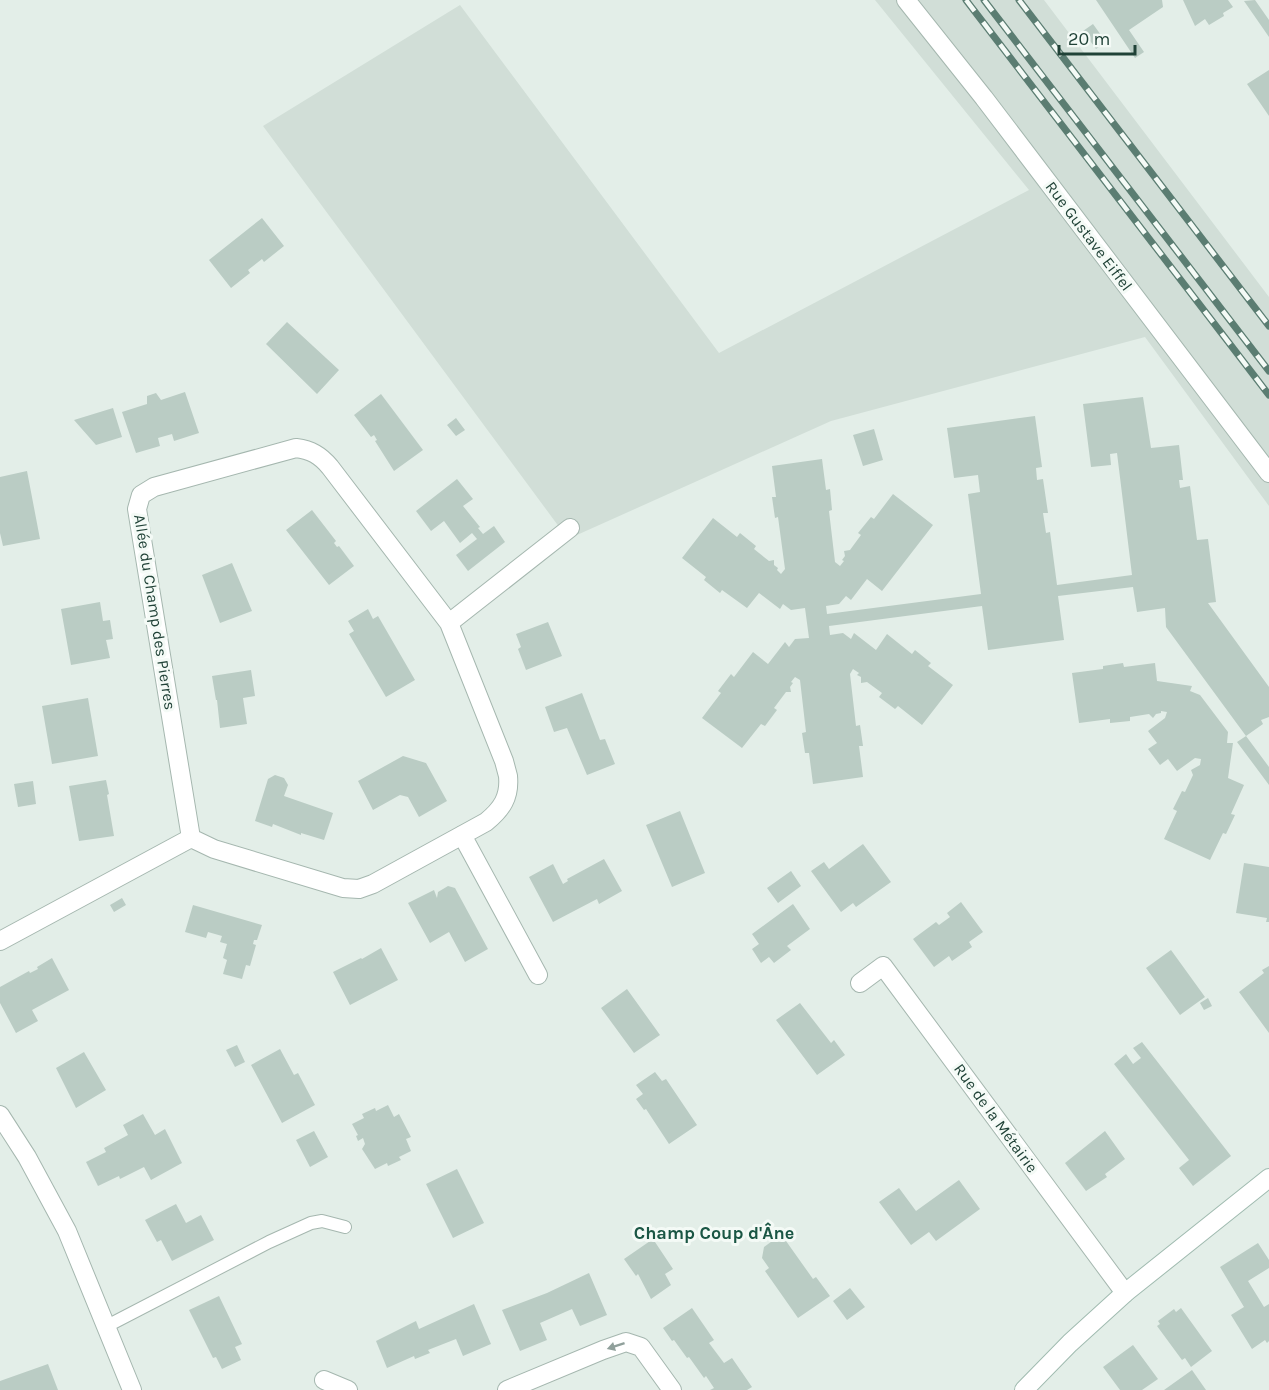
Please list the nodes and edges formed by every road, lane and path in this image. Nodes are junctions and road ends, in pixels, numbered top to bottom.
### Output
1 (906, 0) edge
2 (1269, 474) edge
3 (570, 528) dead end
4 (449, 623) junction
5 (462, 835) junction
6 (191, 838) junction
7 (0, 941) edge
8 (538, 975) dead end
9 (860, 983) dead end
10 (0, 1115) edge
11 (1269, 1178) edge
12 (345, 1227) dead end
13 (1125, 1293) junction
14 (107, 1326) junction
15 (324, 1380) dead end
16 (517, 1388) edge
17 (132, 1390) edge
18 (348, 1390) edge
19 (672, 1390) edge
20 (1024, 1390) edge

1 - 2 street, Rue Gustave Eiffel
3 - 4 street
4 - 5 street, Allée du Champ des Pierres
4 - 6 street, Allée du Champ des Pierres
5 - 6 street, Allée du Champ des Pierres
5 - 8 street
6 - 7 street
9 - 13 street, Rue de la Métairie
10 - 14 street
11 - 13 street
12 - 14 lane
13 - 20 street
14 - 17 street
15 - 18 street
19 -> 16 street

